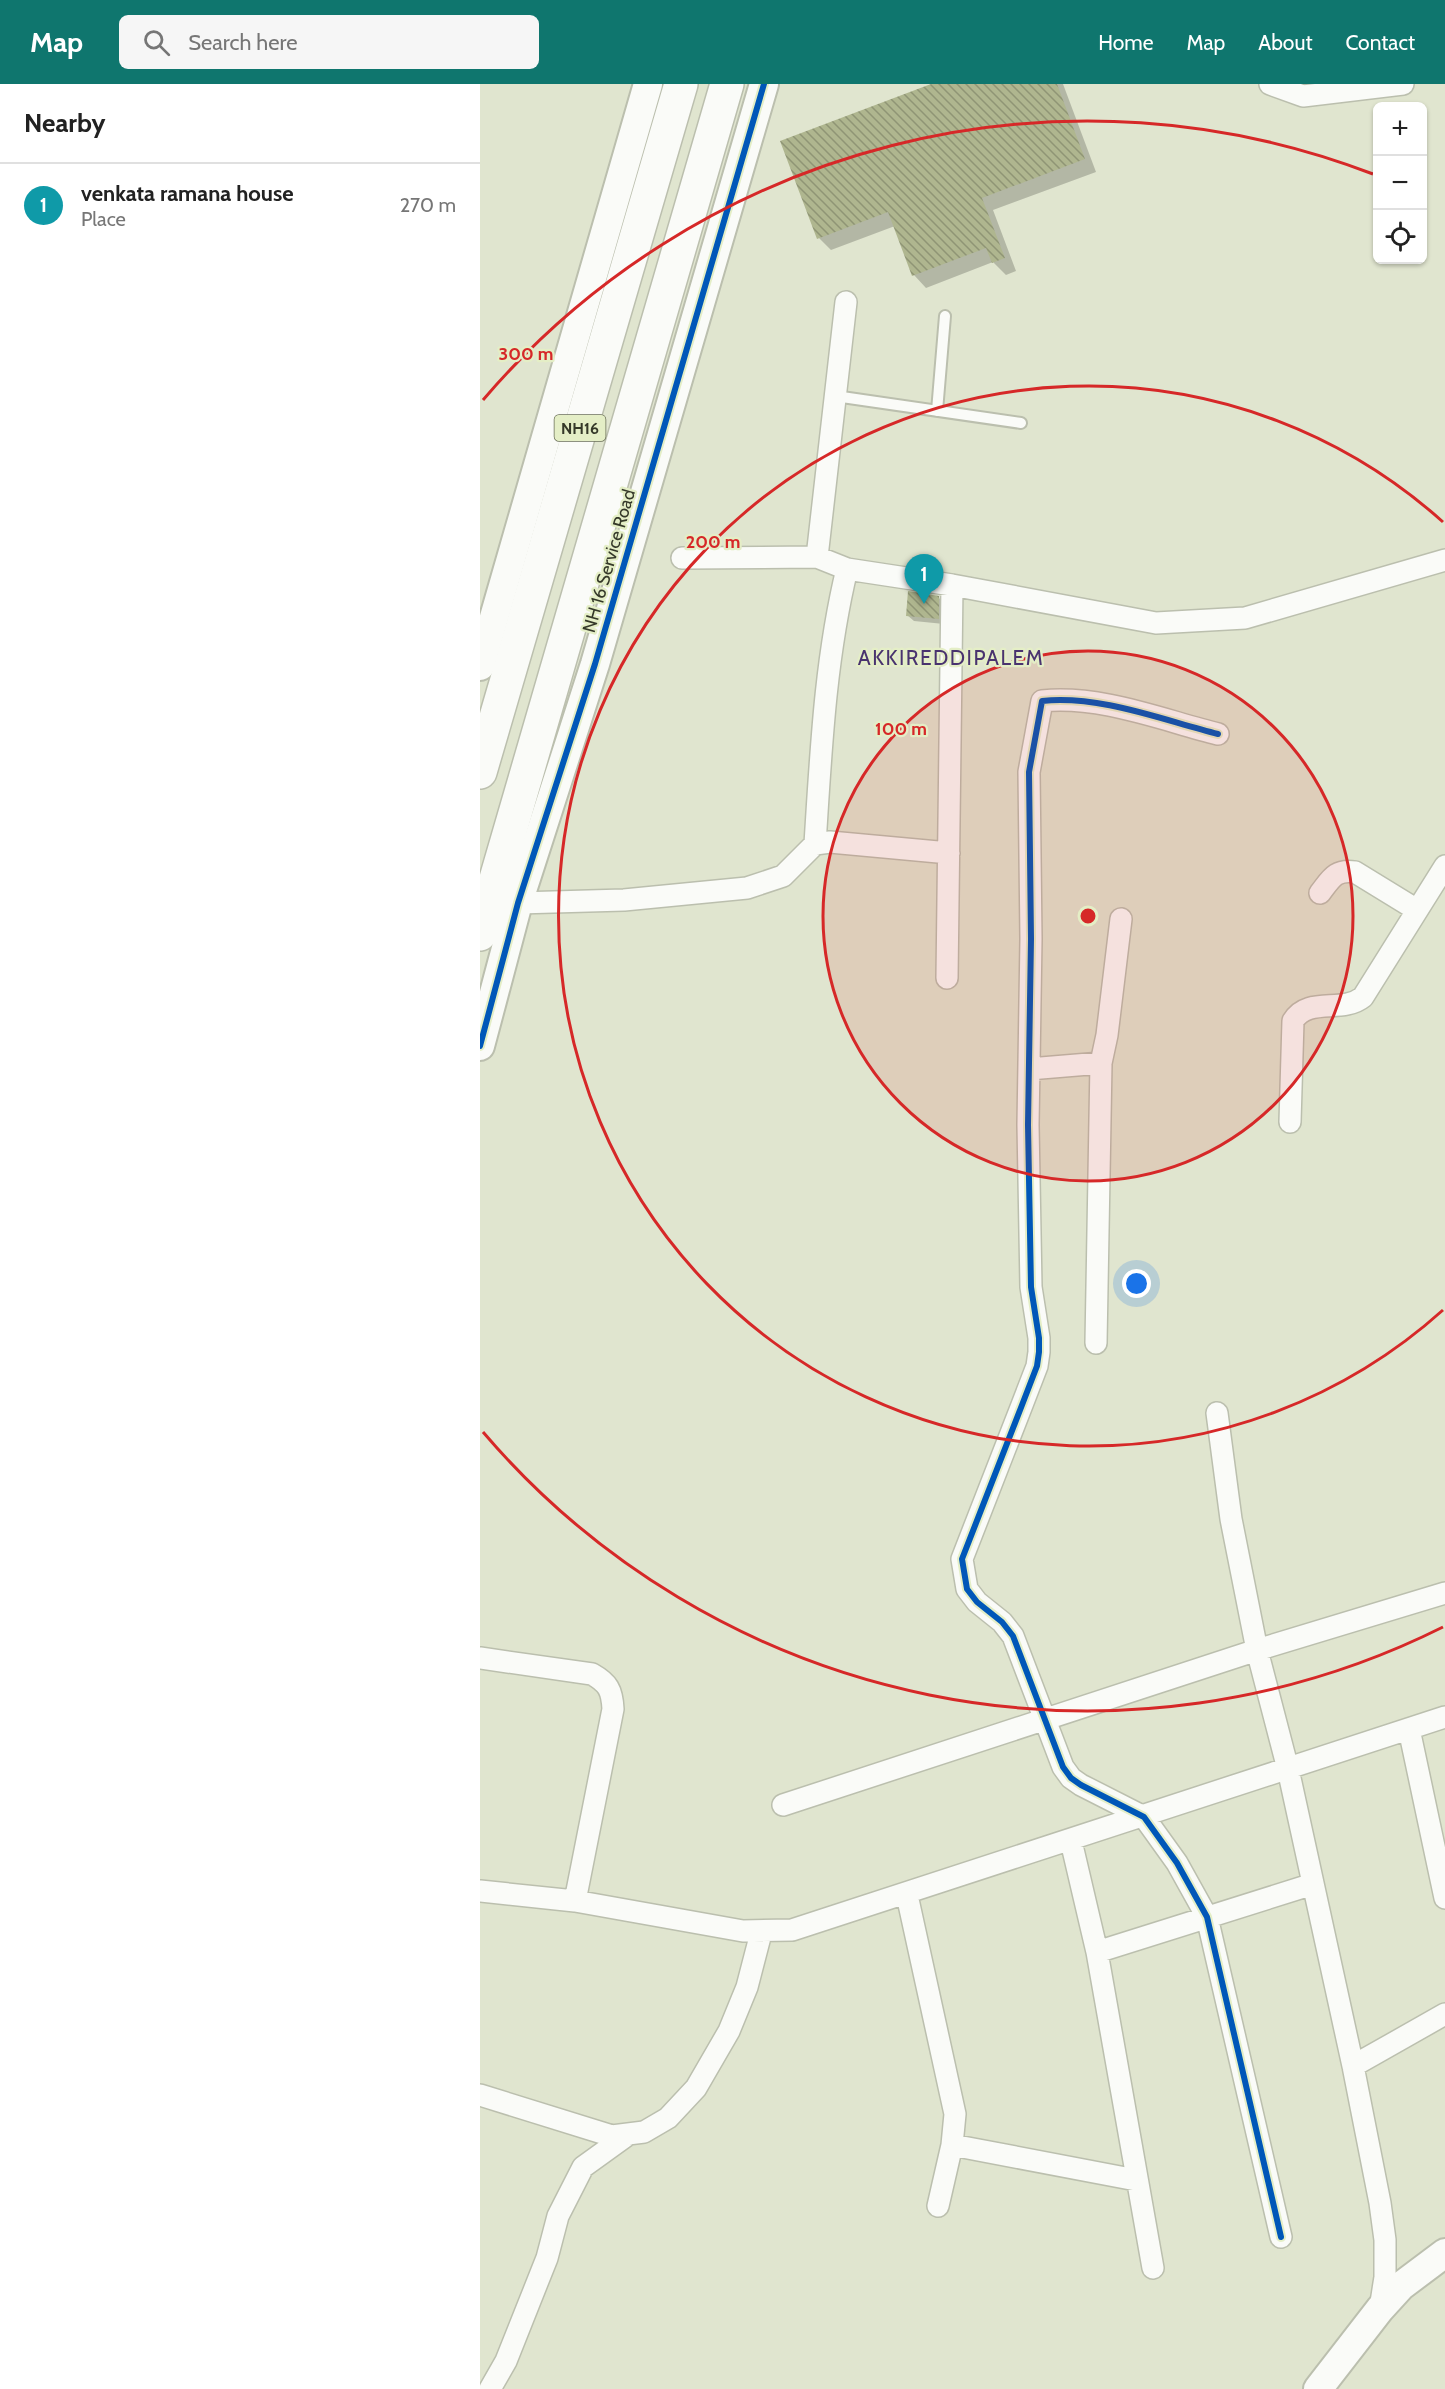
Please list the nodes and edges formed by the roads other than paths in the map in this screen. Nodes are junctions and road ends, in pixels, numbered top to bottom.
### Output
1 (648, 84) edge
2 (681, 84) edge
3 (727, 84) edge
4 (764, 84) edge
5 (1270, 84) edge
6 (1403, 84) edge
7 (846, 302) dead end
8 (945, 316) dead end
9 (835, 396) junction
10 (937, 411) junction
11 (1021, 423) dead end
12 (817, 557) junction
13 (682, 558) dead end
14 (1445, 560) edge
15 (847, 569) junction
16 (952, 585) junction
17 (480, 666) edge
18 (1218, 734) dead end
19 (480, 772) edge
20 (815, 844) junction
21 (949, 853) junction
22 (1445, 866) edge
23 (1320, 893) dead end
24 (518, 903) junction
25 (1418, 910) junction
26 (1121, 919) dead end
27 (480, 934) edge
28 (947, 978) dead end
29 (485, 1008) edge
30 (480, 1046) edge
31 (1101, 1063) junction
32 (1029, 1069) junction
33 (1290, 1122) dead end
34 (1096, 1343) dead end
35 (1217, 1413) dead end
36 (1445, 1593) edge
37 (1257, 1650) junction
38 (480, 1658) edge
39 (1445, 1717) edge
40 (1044, 1719) junction
41 (1409, 1729) junction
42 (1287, 1769) junction
43 (783, 1804) dead end
44 (1144, 1817) junction
45 (1071, 1841) junction
46 (1313, 1884) junction
47 (480, 1891) edge
48 (907, 1895) junction
49 (1445, 1898) edge
50 (575, 1901) junction
51 (1207, 1917) junction
52 (761, 1933) junction
53 (1097, 1952) junction
54 (1445, 2014) edge
55 (1353, 2066) junction
56 (480, 2095) edge
57 (626, 2136) junction
58 (952, 2145) junction
59 (1136, 2180) junction
60 (938, 2206) dead end
61 (1281, 2237) dead end
62 (1445, 2253) edge
63 (1153, 2268) dead end
64 (1380, 2309) junction
65 (490, 2389) edge
66 (1318, 2389) edge

1 - 17 street
2 - 19 highway, NH16
3 - 27 highway, NH16
4 - 24 street, NH 16 Service Road
5 - 6 street
7 - 9 street
8 - 10 lane
9 - 10 lane
9 - 12 street
10 - 11 lane
12 - 13 street
12 - 15 street
14 - 16 street
15 - 16 street
15 - 20 street
16 - 21 street
18 - 32 street
20 - 21 street
20 - 24 street
21 - 28 street
22 - 25 street
23 - 25 street
24 - 29 street, NH 16 Service Road
25 - 33 street
26 - 31 street
29 - 30 street, NH 16 Service Road
31 - 32 street
31 - 34 street
32 - 40 street
35 - 37 street
36 - 37 street
37 - 40 street
37 - 42 street
38 - 50 street
39 - 41 street
40 - 43 street
40 - 44 street
41 - 42 street
41 - 49 street
42 - 44 street
42 - 46 street
44 - 45 street
44 - 51 street
45 - 48 street
45 - 53 street
46 - 51 street
46 - 55 street
47 - 50 street
48 - 52 street
48 - 58 street
50 - 52 street
51 - 53 street
51 - 61 street
52 - 57 street
53 - 59 street
54 - 55 street
55 - 64 street
56 - 57 street
57 - 65 street
58 - 59 street
58 - 60 street
59 - 63 street
62 - 64 street
64 - 66 street

